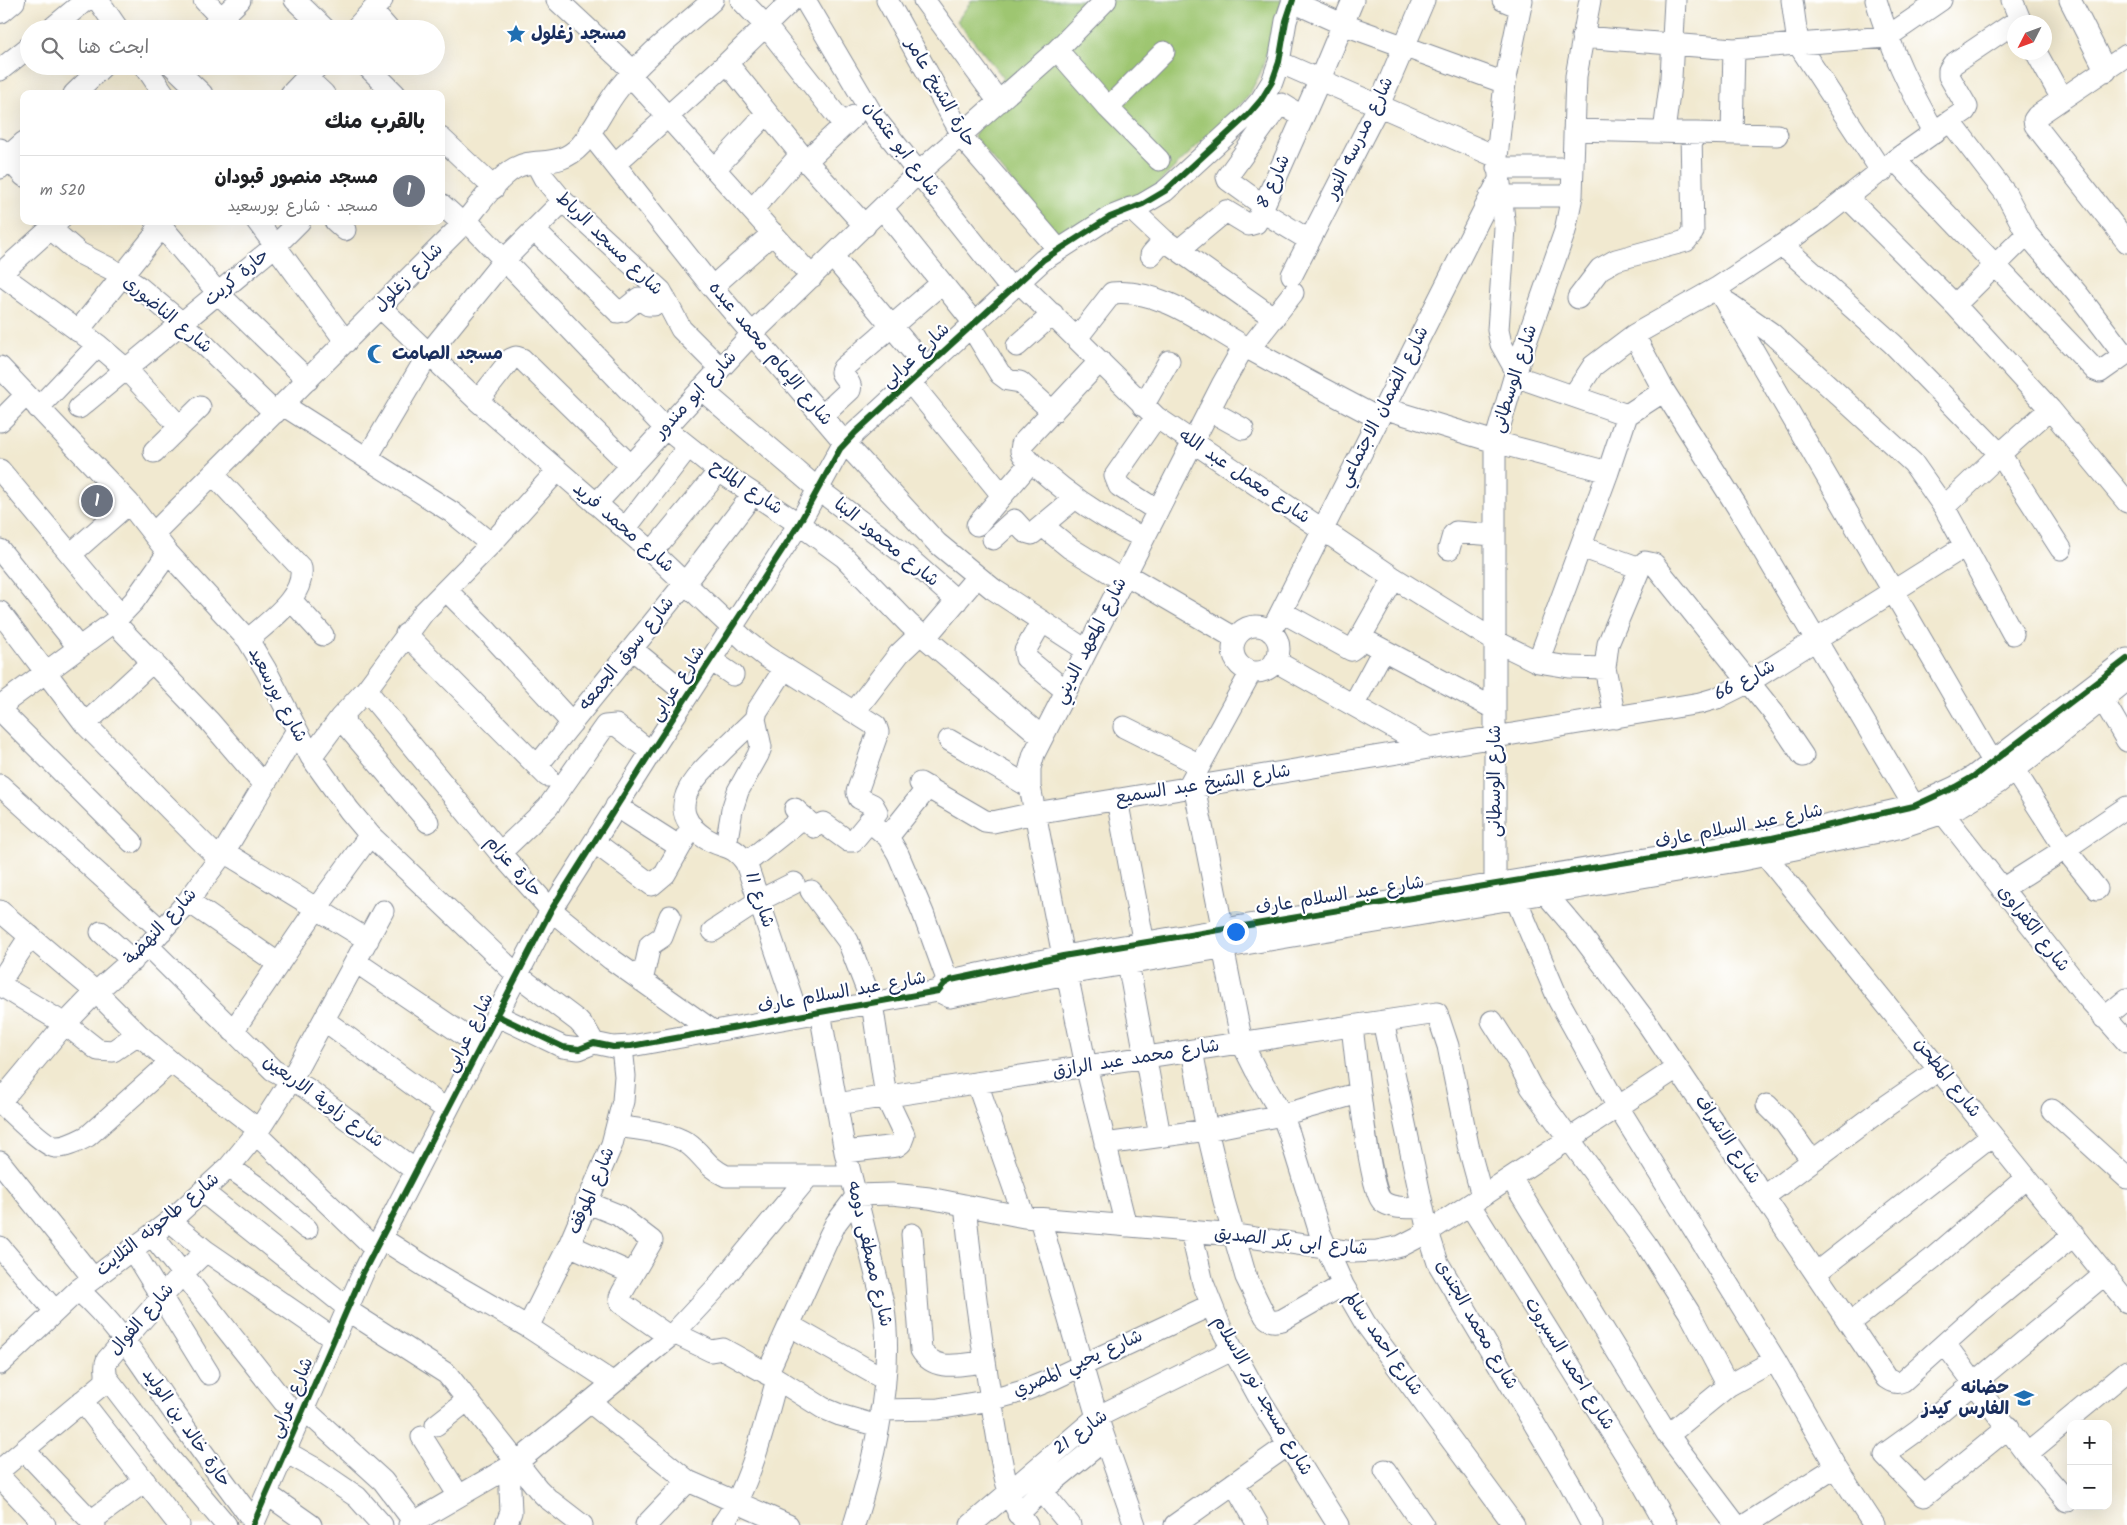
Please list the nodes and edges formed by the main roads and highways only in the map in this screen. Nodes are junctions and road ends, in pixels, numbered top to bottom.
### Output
1 (12, 0) edge
2 (0, 10) edge

1 - 2 main road

